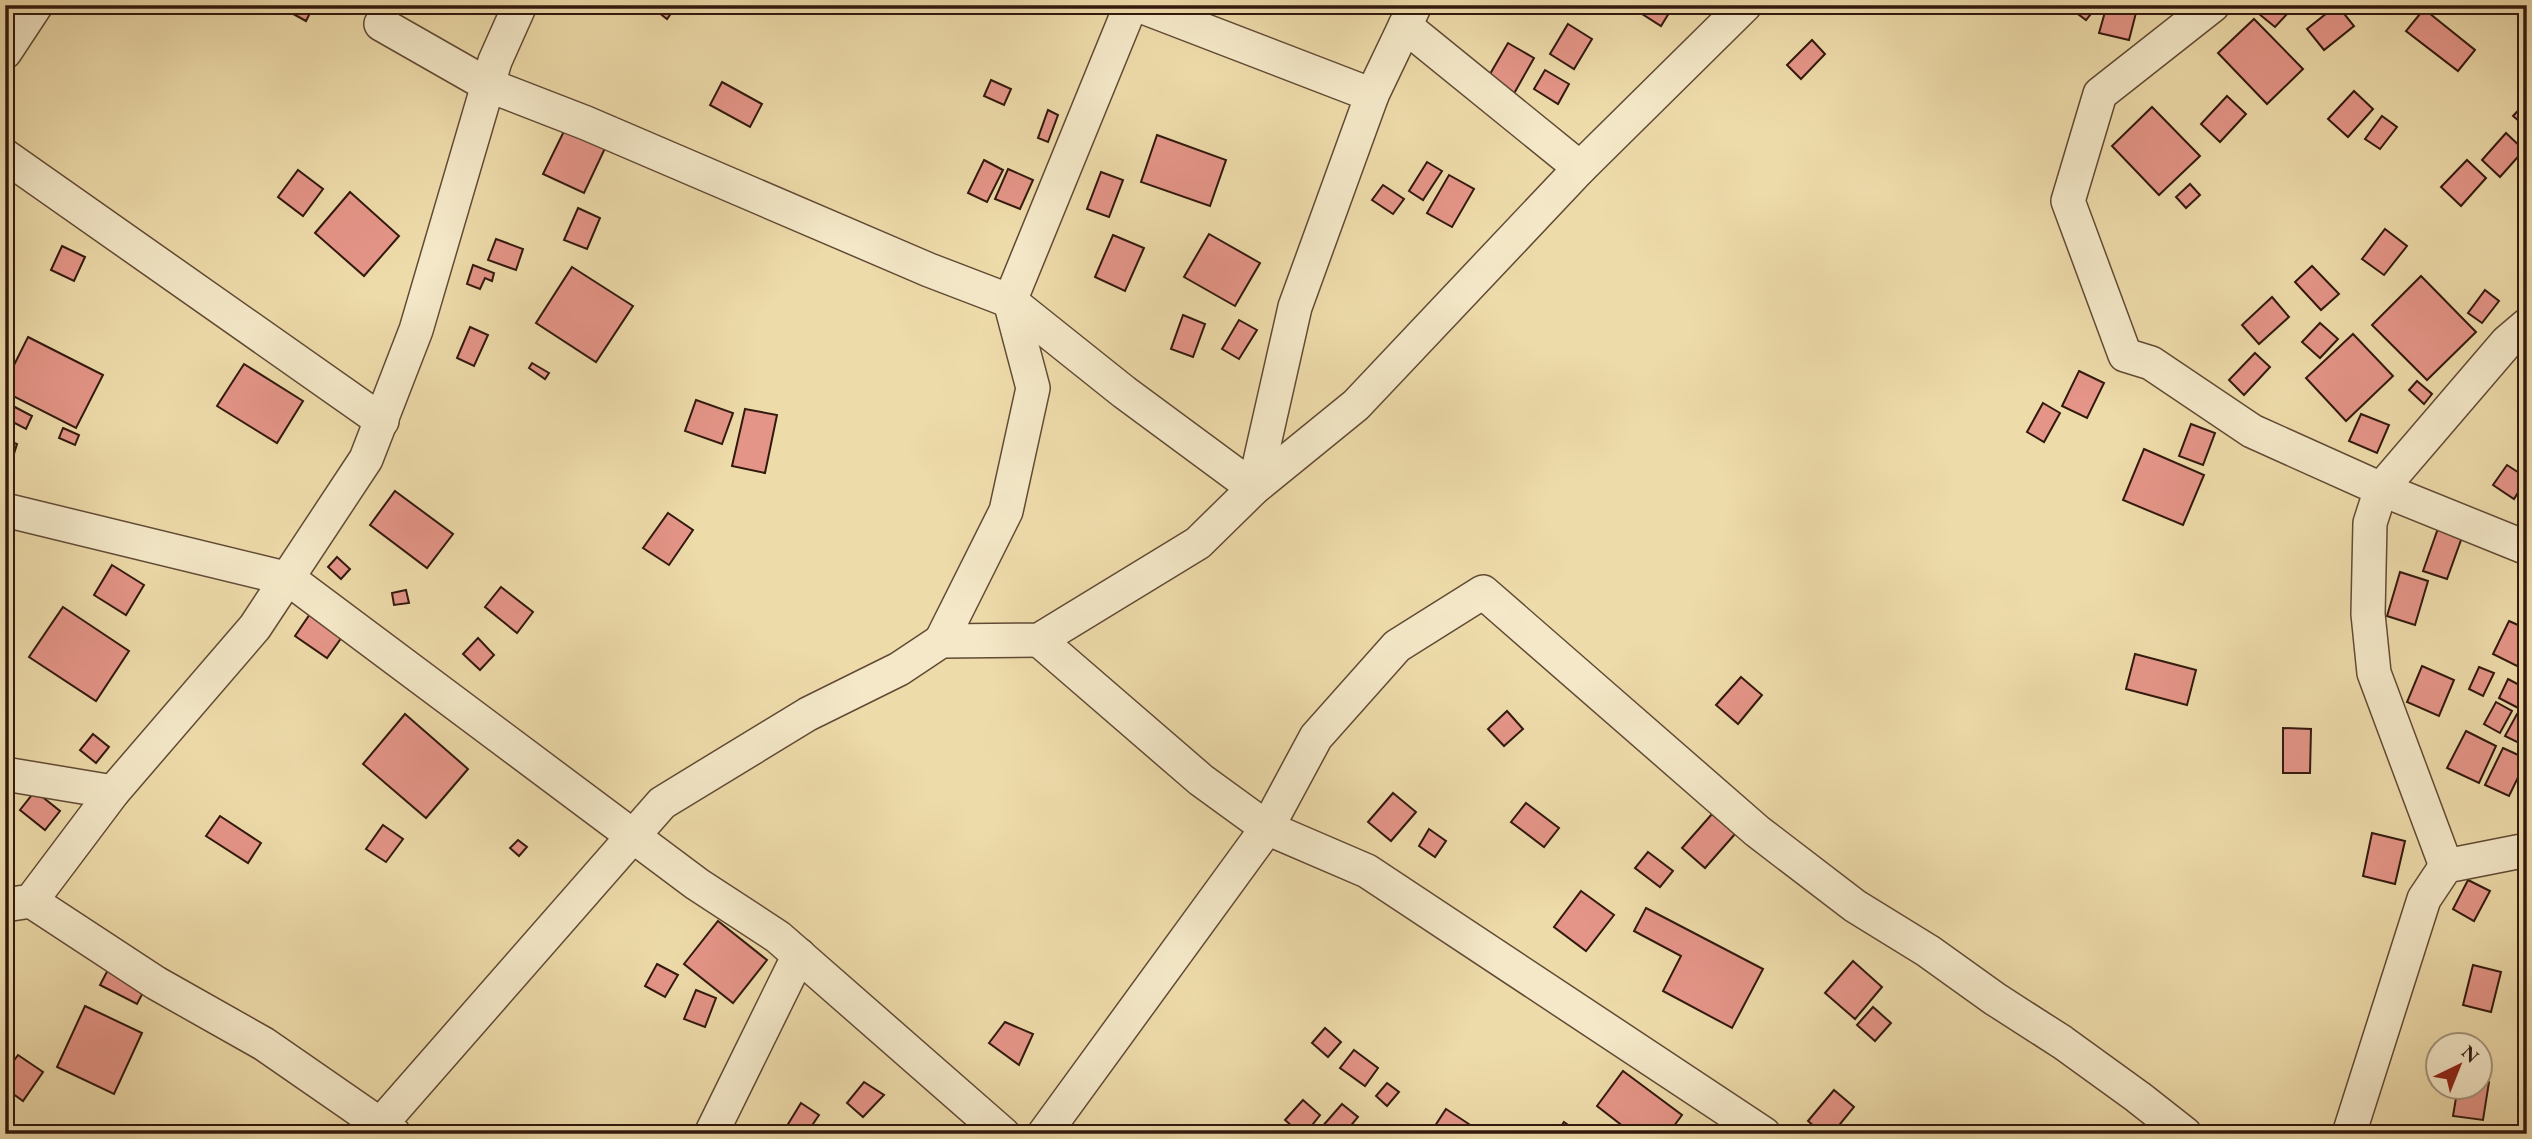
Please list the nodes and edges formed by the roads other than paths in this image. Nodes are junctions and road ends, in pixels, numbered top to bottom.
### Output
1 (36, 5) edge
2 (520, 5) edge
3 (1131, 5) edge
4 (1138, 5) edge
5 (1745, 5) edge
6 (2213, 5) edge
7 (1410, 16) edge
8 (381, 24) dead end
9 (5, 52) edge
10 (488, 85) junction
11 (1372, 94) junction
12 (5, 156) edge
13 (1580, 168) junction
14 (1010, 301) junction
15 (2527, 325) edge
16 (382, 421) junction
17 (1254, 488) junction
18 (2381, 489) junction
19 (5, 510) edge
20 (2527, 548) edge
21 (289, 579) junction
22 (1039, 640) junction
23 (941, 641) junction
24 (5, 774) edge
25 (113, 792) junction
26 (1267, 828) junction
27 (633, 836) junction
28 (2527, 850) edge
29 (2446, 866) junction
30 (18, 903) edge
31 (799, 955) junction
32 (382, 1131) edge
33 (711, 1134) edge
34 (1003, 1134) edge
35 (1044, 1134) edge
36 (1764, 1134) edge
37 (2185, 1134) edge
38 (2349, 1134) edge

1 - 9 street
2 - 10 street
3 - 14 street
4 - 11 street
5 - 13 street
6 - 18 street
7 - 11 street
7 - 13 street
8 - 10 street
10 - 14 street
10 - 16 street
11 - 17 street
12 - 16 street
13 - 17 street
14 - 17 street
14 - 23 street
15 - 18 street
16 - 21 street
17 - 22 street
18 - 20 street
18 - 29 street
19 - 21 street
21 - 25 street
21 - 27 street
22 - 23 street
22 - 26 street
23 - 27 street
24 - 25 street
25 - 30 street
26 - 35 street
26 - 36 street
26 - 37 street
27 - 31 street
27 - 32 street
28 - 29 street
29 - 38 street
30 - 32 street
31 - 33 street
31 - 34 street

